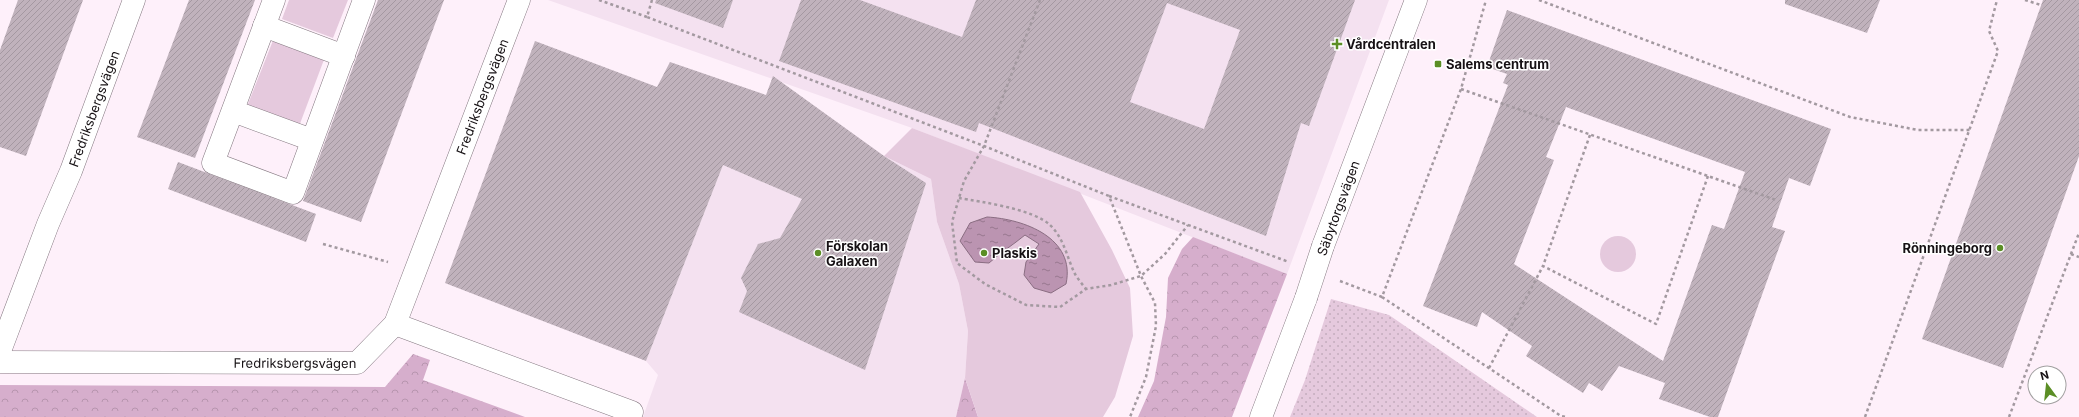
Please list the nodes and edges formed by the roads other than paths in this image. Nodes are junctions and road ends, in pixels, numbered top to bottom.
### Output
1 (134, 0) edge
2 (274, 0) edge
3 (364, 0) edge
4 (519, 0) edge
5 (1416, 0) edge
6 (264, 26) junction
7 (344, 56) junction
8 (233, 111) junction
9 (312, 140) junction
10 (395, 324) junction
11 (0, 351) edge
12 (0, 362) edge
13 (632, 412) dead end
14 (1261, 417) edge

1 - 11 street, Fredriksbergsvägen
2 - 6 street
3 - 7 street
4 - 10 street, Fredriksbergsvägen
5 - 14 street, Säbytorgsvägen, bridge
6 - 7 street
6 - 8 street
7 - 9 street
8 - 9 street
8 - 9 street
10 - 12 street, Fredriksbergsvägen
10 - 13 street

